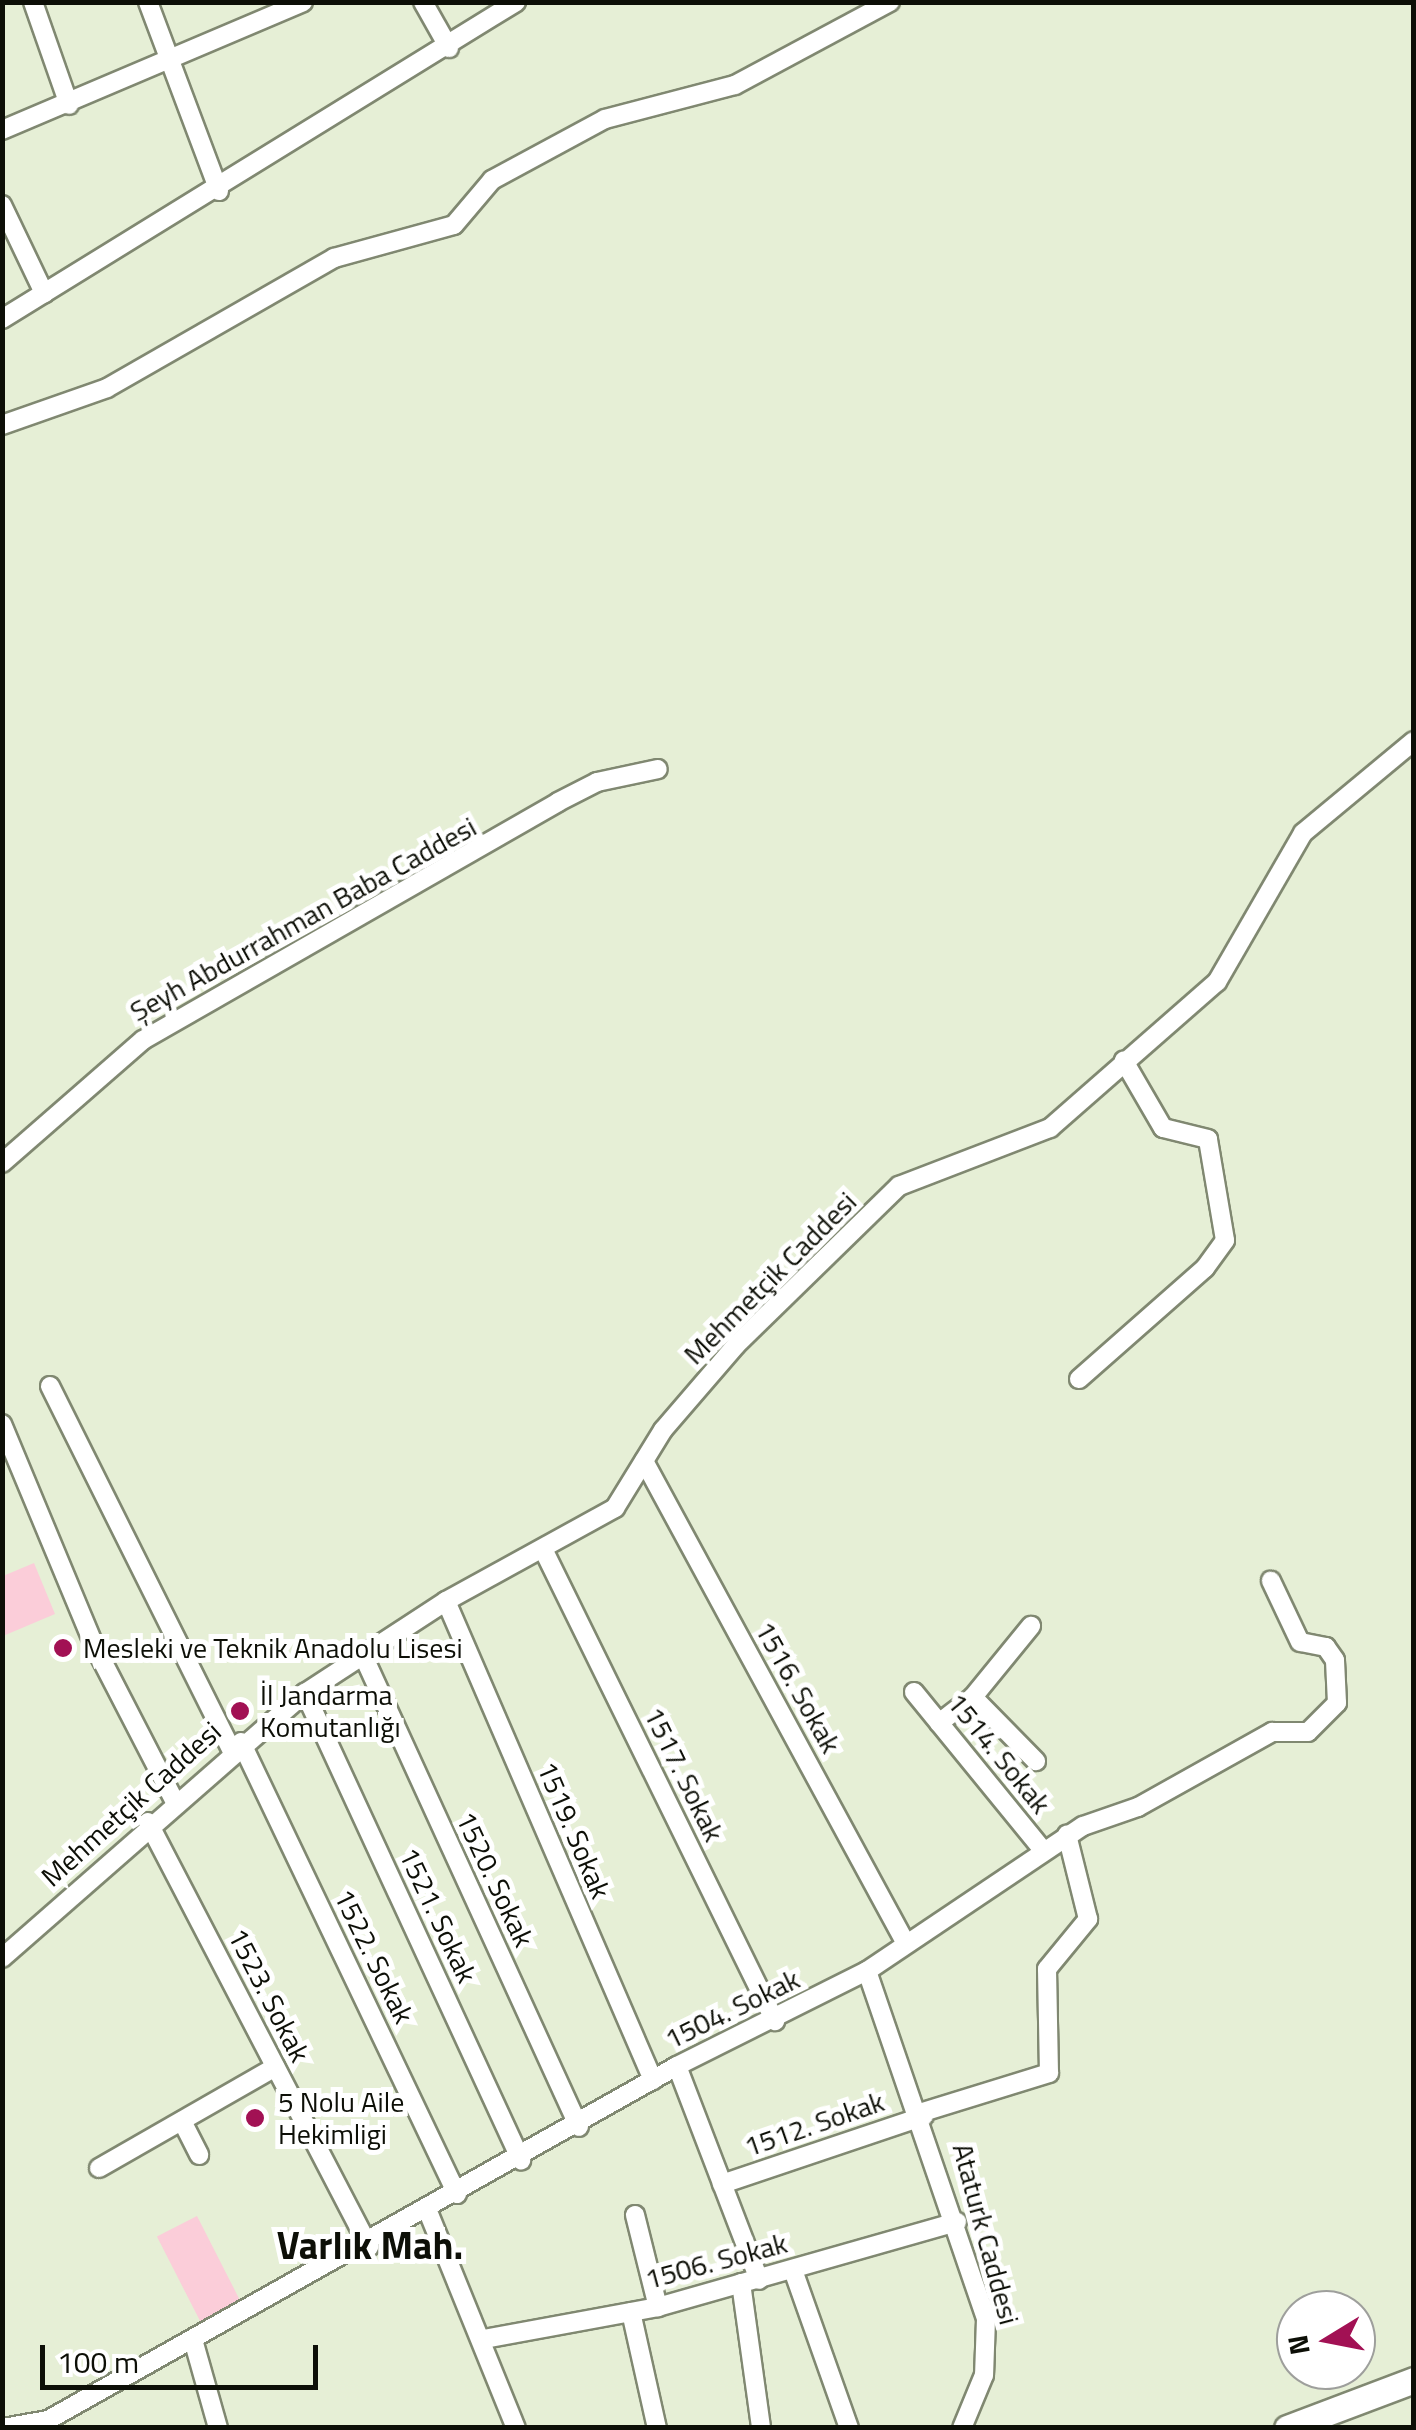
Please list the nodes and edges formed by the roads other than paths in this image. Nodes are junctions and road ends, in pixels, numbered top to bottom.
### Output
1 (34, 2) edge
2 (148, 2) edge
3 (302, 2) edge
4 (423, 2) edge
5 (516, 2) edge
6 (890, 2) edge
7 (449, 48) junction
8 (172, 65) junction
9 (69, 105) junction
10 (2, 130) edge
11 (220, 191) junction
12 (2, 206) edge
13 (44, 293) junction
14 (2, 320) edge
15 (2, 426) edge
16 (1414, 741) edge
17 (658, 769) dead end
18 (1124, 1061) junction
19 (2, 1163) edge
20 (1079, 1379) dead end
21 (50, 1386) dead end
22 (2, 1424) edge
23 (644, 1461) junction
24 (544, 1551) junction
25 (1271, 1581) dead end
26 (446, 1601) junction
27 (1031, 1626) dead end
28 (362, 1653) junction
29 (914, 1692) dead end
30 (305, 1693) junction
31 (973, 1698) junction
32 (939, 1723) junction
33 (236, 1746) junction
34 (1036, 1761) dead end
35 (174, 1800) junction
36 (148, 1822) junction
37 (1067, 1835) junction
38 (1042, 1849) junction
39 (904, 1940) junction
40 (2, 1958) edge
41 (867, 1971) junction
42 (775, 2021) junction
43 (677, 2066) junction
44 (275, 2067) junction
45 (653, 2080) junction
46 (924, 2114) junction
47 (182, 2121) junction
48 (579, 2127) junction
49 (199, 2155) dead end
50 (521, 2160) junction
51 (99, 2168) dead end
52 (722, 2184) junction
53 (457, 2194) junction
54 (429, 2214) junction
55 (634, 2215) dead end
56 (957, 2222) junction
57 (369, 2246) junction
58 (793, 2270) junction
59 (750, 2281) junction
60 (658, 2306) junction
61 (631, 2312) junction
62 (484, 2339) junction
63 (194, 2343) junction
64 (1414, 2380) edge
65 (3, 2428) edge
66 (218, 2428) edge
67 (516, 2428) edge
68 (657, 2428) edge
69 (761, 2428) edge
70 (849, 2428) edge
71 (962, 2428) edge
72 (1288, 2428) edge

1 - 9 street
2 - 8 street
3 - 8 street
4 - 7 street
5 - 7 street
6 - 15 street
7 - 11 street
8 - 9 street
8 - 11 street
9 - 10 street
11 - 13 street
12 - 13 street
13 - 14 street
16 - 18 street, Mehmetçik Caddesi
17 - 19 street, Şeyh Abdurrahman Baba Caddesi
18 - 20 street
18 - 23 street, Mehmetçik Caddesi
21 - 33 street, 1522. Sokak
22 - 35 street
23 - 24 street, Mehmetçik Caddesi
23 - 39 street, 1516. Sokak
24 - 26 street, Mehmetçik Caddesi
24 - 42 street, 1517. Sokak
25 - 37 street, 1504. Sokak
26 - 28 street, Mehmetçik Caddesi
26 - 45 street, 1519. Sokak
27 - 31 street
28 - 30 street, Mehmetçik Caddesi
28 - 48 street, 1520. Sokak
29 - 32 street, 1514. Sokak
30 - 33 street, Mehmetçik Caddesi
30 - 50 street, 1521. Sokak
31 - 32 street
31 - 34 street
32 - 38 street, 1514. Sokak
33 - 35 street, Mehmetçik Caddesi
33 - 53 street, 1522. Sokak
35 - 36 street, Mehmetçik Caddesi
36 - 40 street, Mehmetçik Caddesi
36 - 44 street, 1523. Sokak
37 - 38 street, 1504. Sokak
37 - 46 street, 1512. Sokak
38 - 39 street, 1504. Sokak
39 - 41 street, 1504. Sokak
41 - 42 street, 1504. Sokak
41 - 46 street, Ataturk Caddesi
42 - 43 street, 1504. Sokak
43 - 45 street, 1504. Sokak
43 - 52 street
44 - 47 street
44 - 57 street, 1523. Sokak
45 - 48 street, 1504. Sokak
46 - 52 street, 1512. Sokak
46 - 56 street, Ataturk Caddesi
47 - 49 street
47 - 51 street
48 - 50 street, 1504. Sokak
50 - 53 street, 1504. Sokak
52 - 59 street
53 - 54 street, 1504. Sokak
54 - 57 street, 1504. Sokak
54 - 62 street
55 - 60 street
56 - 58 street, 1506. Sokak
56 - 71 street, Ataturk Caddesi
57 - 63 street, 1504. Sokak
58 - 59 street, 1506. Sokak
58 - 70 street
59 - 60 street, 1506. Sokak
59 - 69 street
60 - 61 street, 1506. Sokak
61 - 62 street, 1506. Sokak
61 - 68 street
62 - 67 street
63 - 65 street, 1504. Sokak
63 - 66 street
64 - 72 street

